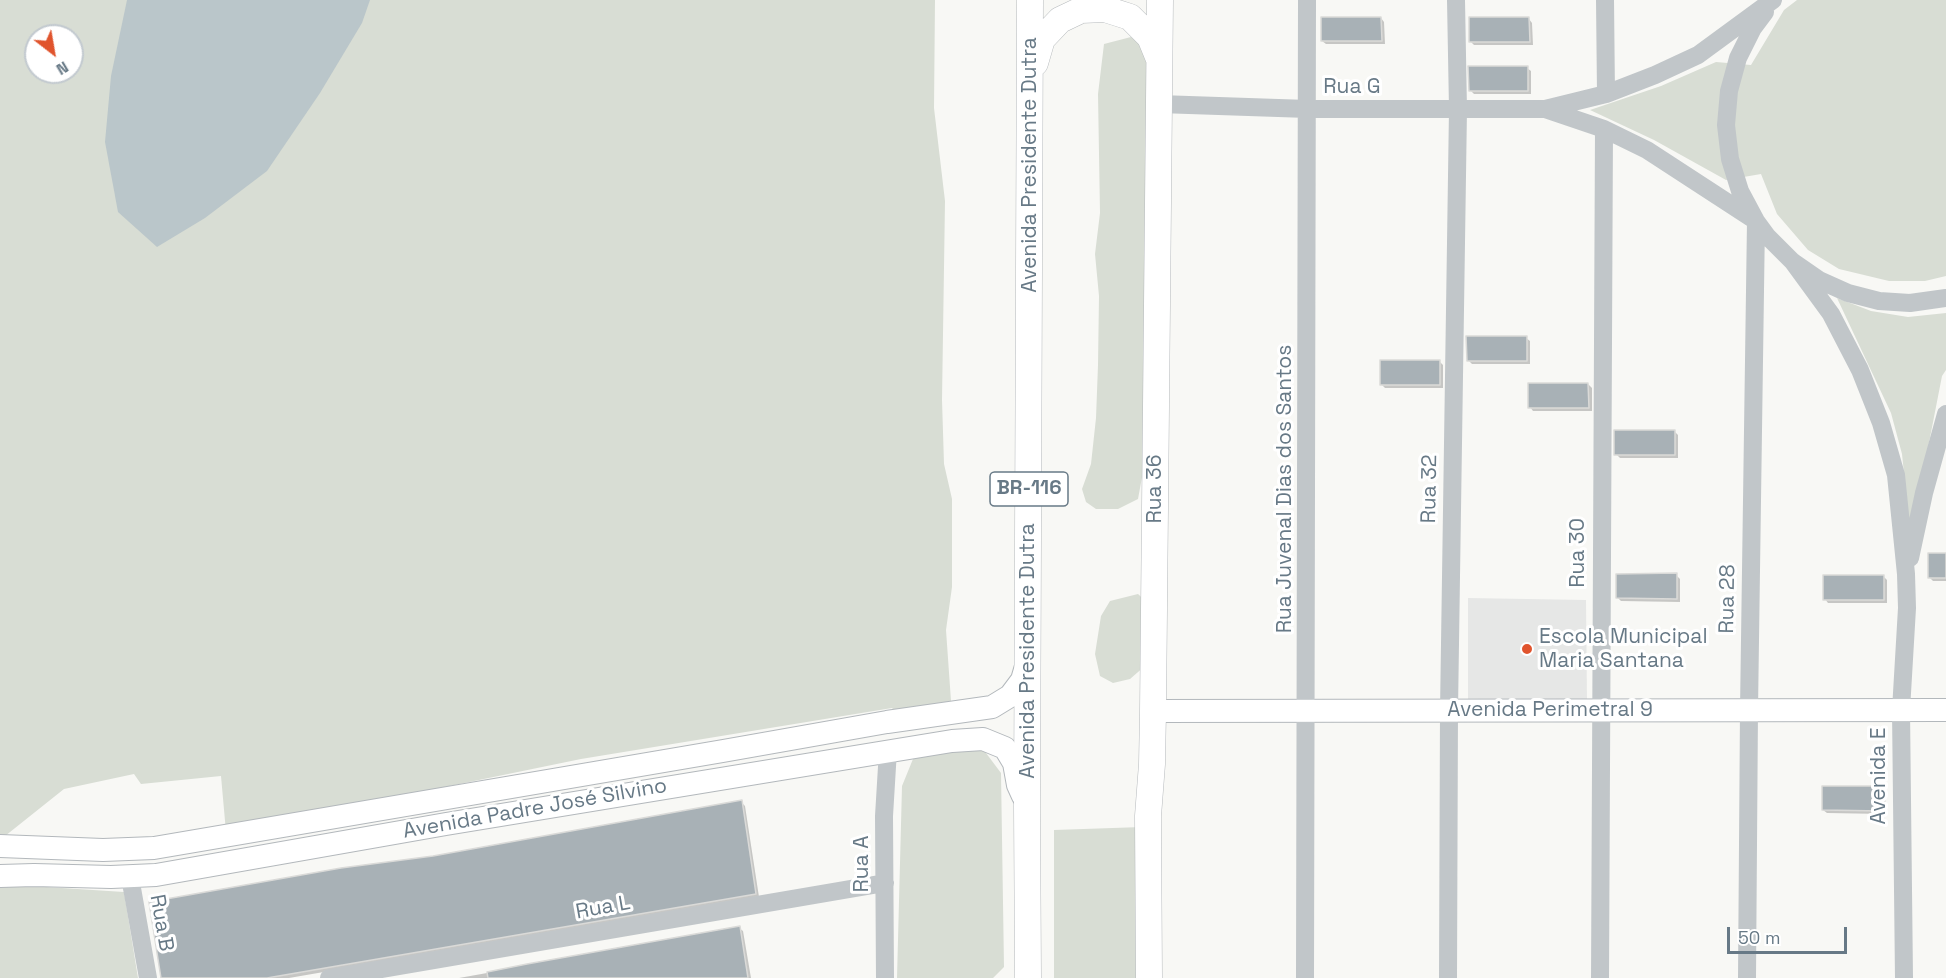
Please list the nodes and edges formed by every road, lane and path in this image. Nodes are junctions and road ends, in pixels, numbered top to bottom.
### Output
1 (1030, 0) edge
2 (1160, 0) edge
3 (1307, 0) edge
4 (1456, 0) edge
5 (1605, 0) edge
6 (1768, 2) edge
7 (1159, 59) junction
8 (1030, 78) junction
9 (1606, 94) junction
10 (1159, 104) junction
11 (1308, 109) junction
12 (1458, 109) junction
13 (1545, 109) junction
14 (1604, 129) junction
15 (1756, 221) junction
16 (1793, 262) junction
17 (1946, 298) edge
18 (1946, 414) edge
19 (1906, 574) junction
20 (1028, 656) junction
21 (1449, 710) junction
22 (1749, 710) junction
23 (1901, 710) junction
24 (1946, 710) edge
25 (1154, 711) junction
26 (1600, 711) junction
27 (1307, 712) junction
28 (888, 750) junction
29 (1027, 806) junction
30 (0, 846) edge
31 (0, 876) edge
32 (130, 877) junction
33 (885, 883) junction
34 (148, 978) edge
35 (329, 978) edge
36 (885, 978) edge
37 (1028, 978) edge
38 (1149, 978) edge
39 (1305, 978) edge
40 (1448, 978) edge
41 (1599, 978) edge
42 (1747, 978) edge
43 (1904, 978) edge

1 - 8 highway, Avenida Presidente Dutra / BR-116
2 - 7 highway, Rua 36
3 - 11 street, Rua Juvenal Dias dos Santos
4 - 12 street, Rua 32
5 - 9 street
6 - 9 street
6 - 15 street
7 - 8 highway
7 - 10 highway, Rua 36
8 - 20 highway, Avenida Presidente Dutra / BR-116
9 - 13 street
10 - 11 street, Rua G
10 - 25 highway, Rua 36
11 - 12 street, Rua G
11 - 27 street, Rua Juvenal Dias dos Santos
12 - 13 street, Rua G
12 - 21 street, Rua 32
13 - 14 street
14 - 15 street
14 - 26 street, Rua 30
15 - 16 street
15 - 22 street, Rua 28
16 - 17 street
16 - 19 street
18 - 19 street
19 - 23 street, Avenida E
20 - 29 highway, Avenida Presidente Dutra / BR-116
20 - 30 main road, Avenida Padre José Silvino
21 - 26 main road, Avenida Perimetral 9
21 - 27 main road, Avenida Perimetral 9
21 - 40 street, Rua 32
22 - 23 main road, Avenida Perimetral 9
22 - 26 main road, Avenida Perimetral 9
22 - 42 street, Rua 28
23 - 24 main road, Avenida Perimetral 9
23 - 43 street, Avenida E
25 - 27 main road, Avenida Perimetral 9
25 - 38 highway, Rua 36
26 - 41 street, Rua 30
27 - 39 street, Rua Juvenal Dias dos Santos
28 - 29 main road, Avenida Padre José Silvino
28 - 32 main road, Avenida Padre José Silvino
28 - 33 street, Rua A
29 - 37 highway, Avenida Presidente Dutra / BR-116
31 - 32 main road, Avenida Padre José Silvino
32 - 34 street, Rua B
33 - 35 street, Rua L
33 - 36 street, Rua A

